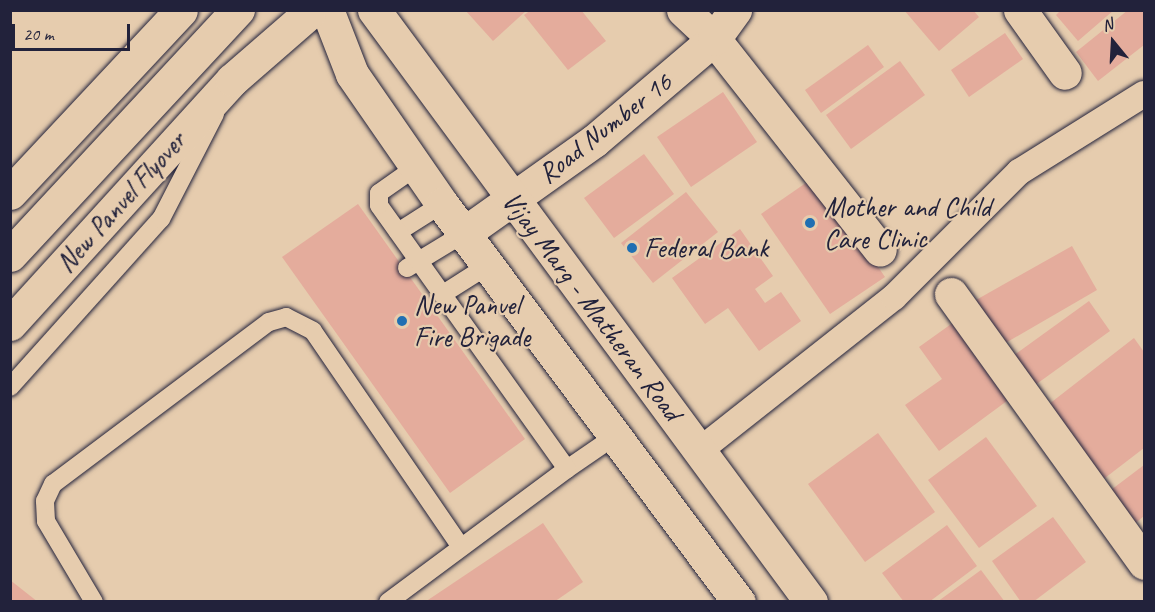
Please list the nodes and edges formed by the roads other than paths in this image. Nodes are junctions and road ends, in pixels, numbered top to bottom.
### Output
1 (181, 10) edge
2 (237, 10) edge
3 (374, 10) edge
4 (683, 10) edge
5 (735, 10) edge
6 (1020, 10) edge
7 (316, 12) edge
8 (714, 39) junction
9 (1065, 73) dead end
10 (232, 80) junction
11 (1144, 94) edge
12 (416, 167) junction
13 (10, 194) edge
14 (512, 199) junction
15 (442, 204) junction
16 (398, 232) junction
17 (463, 234) junction
18 (880, 250) dead end
19 (10, 255) edge
20 (413, 264) junction
21 (488, 266) junction
22 (443, 294) junction
23 (951, 294) dead end
24 (10, 324) edge
25 (10, 387) edge
26 (615, 436) junction
27 (699, 451) junction
28 (567, 469) junction
29 (461, 547) junction
30 (1144, 563) edge
31 (94, 602) edge
32 (388, 602) edge
33 (739, 602) edge
34 (810, 602) edge

1 - 13 main road
2 - 19 main road, New Panvel Flyover
3 - 14 main road, Vijay Marg - Matheran Road
4 - 8 main road
5 - 8 main road, Road Number 16
6 - 9 main road
7 - 10 main road, New Panvel Flyover
7 - 12 main road, Vijay Marg - Matheran Road
8 - 14 main road, Road Number 16
8 - 18 main road
10 - 24 main road, New Panvel Flyover
10 - 25 lane
11 - 27 street
12 - 15 main road, Vijay Marg - Matheran Road
12 - 16 lane
14 - 17 main road, Road Number 16
14 - 27 main road, Vijay Marg - Matheran Road
15 - 16 lane
15 - 17 main road, Vijay Marg - Matheran Road
16 - 20 lane
17 - 20 lane
17 - 21 main road, Vijay Marg - Matheran Road
20 - 22 lane
21 - 22 lane
21 - 26 main road, Vijay Marg - Matheran Road
22 - 28 lane
23 - 30 main road
26 - 28 lane
26 - 33 main road, Vijay Marg - Matheran Road
27 - 34 main road, Vijay Marg - Matheran Road
28 - 29 lane
29 - 31 lane
29 - 32 lane

